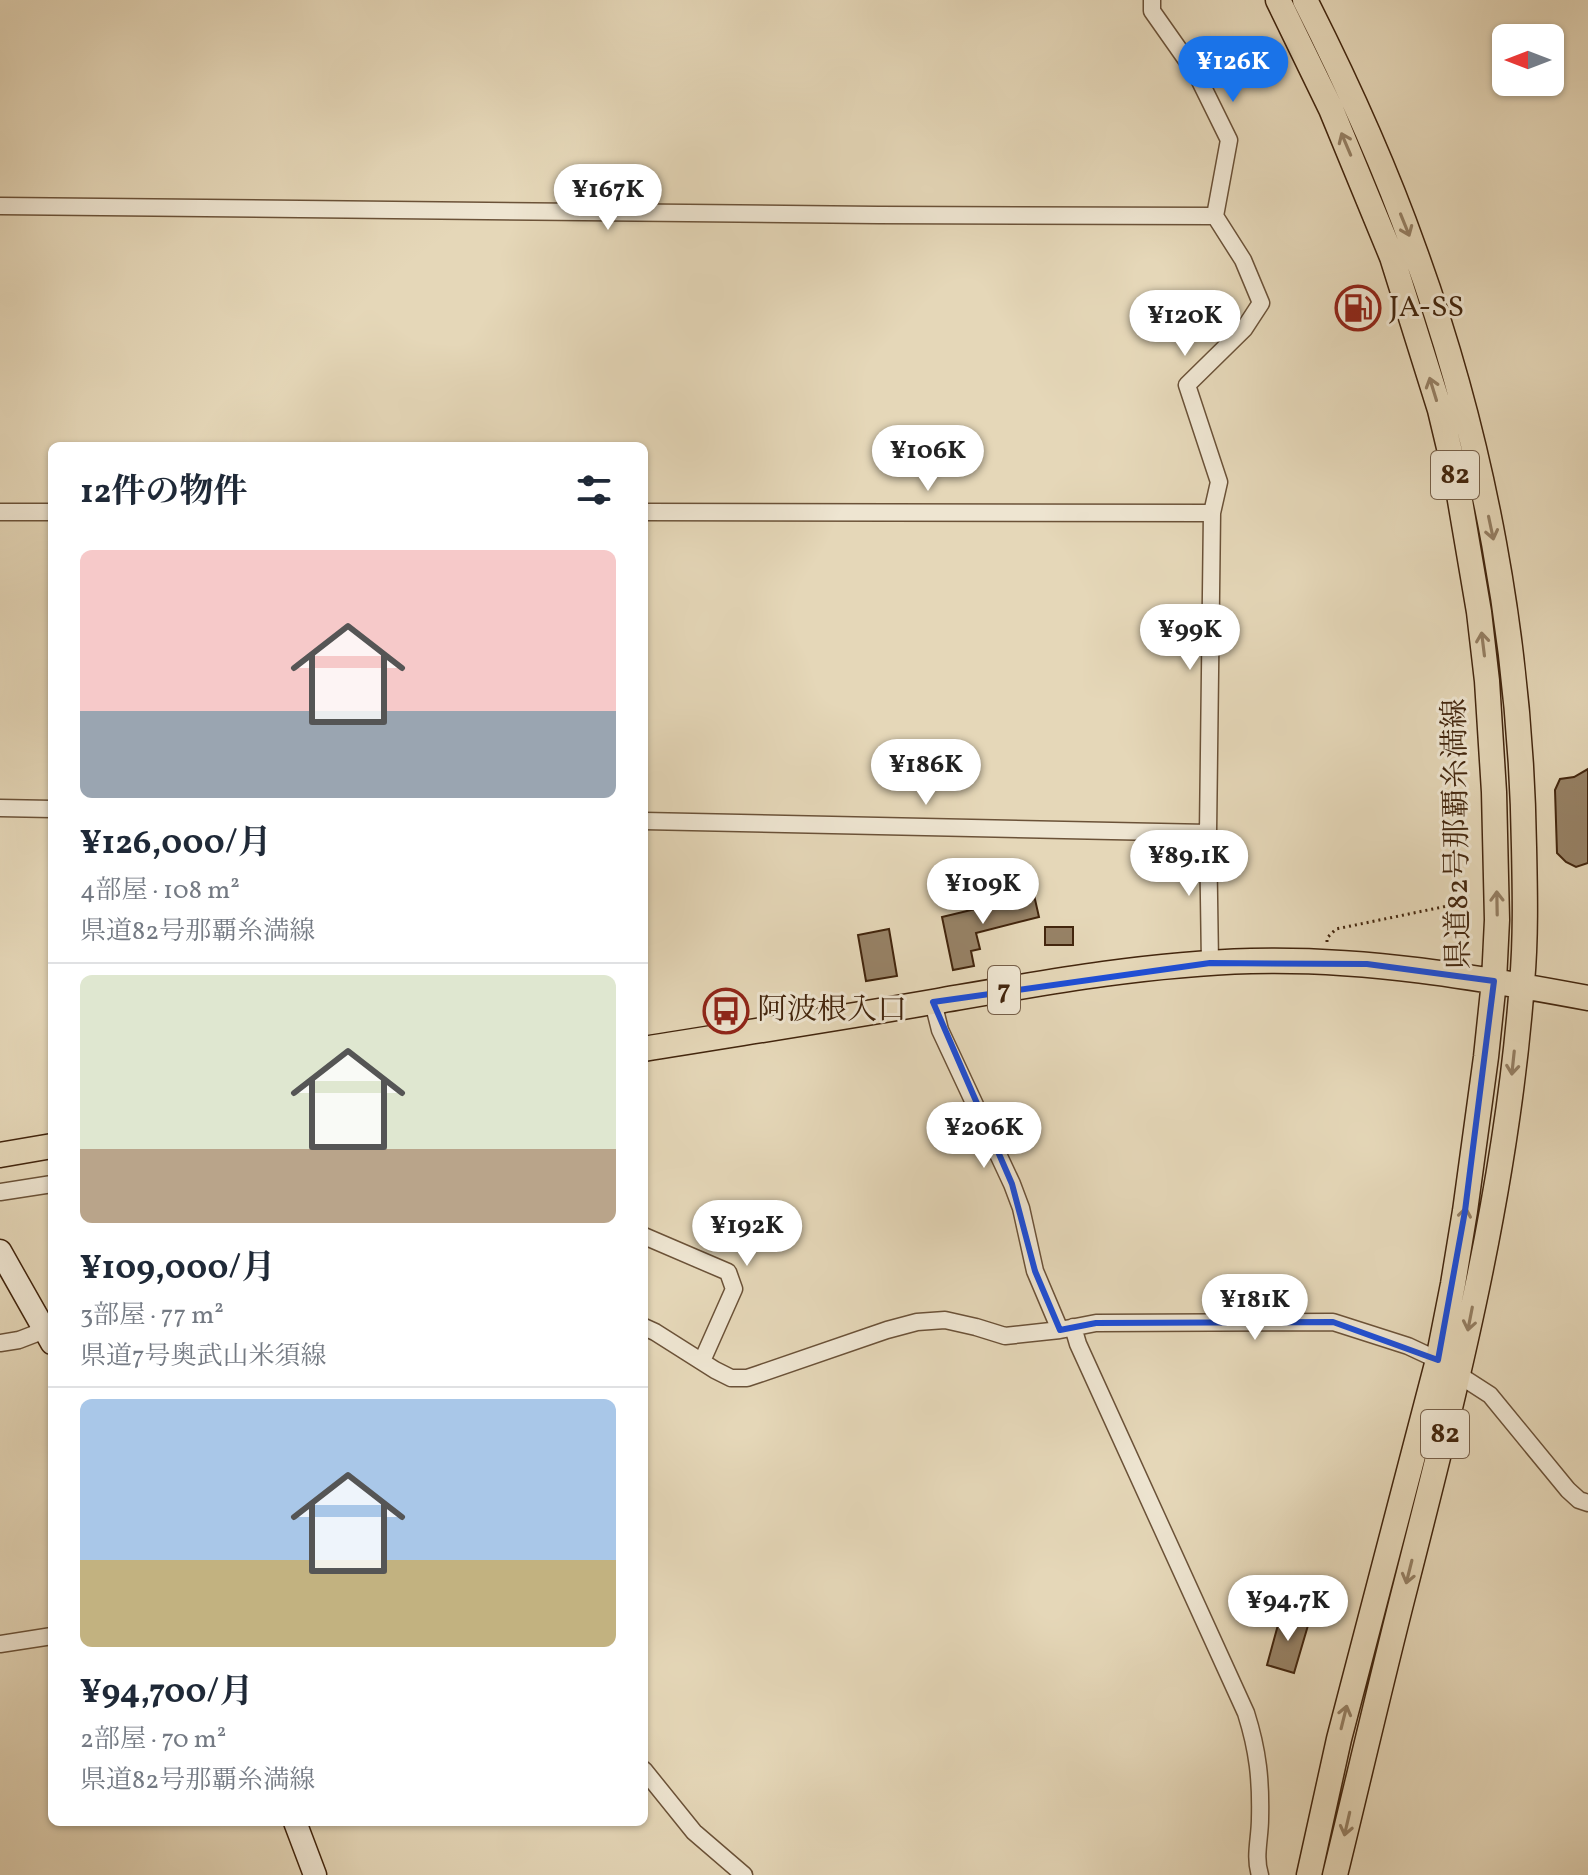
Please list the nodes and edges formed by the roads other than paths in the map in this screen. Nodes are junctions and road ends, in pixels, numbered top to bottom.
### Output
1 (1152, 0) edge
2 (1278, 0) edge
3 (1305, 0) edge
4 (0, 206) edge
5 (1215, 216) junction
6 (0, 512) edge
7 (48, 512) edge
8 (648, 512) edge
9 (1212, 513) junction
10 (0, 808) edge
11 (48, 809) edge
12 (648, 821) edge
13 (1208, 833) junction
14 (1210, 963) junction
15 (1494, 981) junction
16 (1522, 986) junction
17 (1588, 998) edge
18 (933, 1002) junction
19 (648, 1048) edge
20 (48, 1147) edge
21 (0, 1155) edge
22 (48, 1185) edge
23 (0, 1192) edge
24 (648, 1238) edge
25 (0, 1251) edge
26 (648, 1329) edge
27 (1067, 1329) junction
28 (48, 1337) edge
29 (0, 1343) edge
30 (1438, 1360) junction
31 (702, 1361) junction
32 (1459, 1375) junction
33 (1588, 1503) edge
34 (48, 1637) edge
35 (0, 1644) edge
36 (648, 1775) edge
37 (297, 1826) edge
38 (315, 1875) edge
39 (744, 1875) edge
40 (1260, 1875) edge
41 (1309, 1875) edge
42 (1335, 1875) edge

1 - 5 street
15 -> 2 main road, 県道82号那覇糸満線 / 82
3 -> 16 main road, 県道82号那覇糸満線 / 82
4 - 5 street
5 - 9 street
6 - 7 street
8 - 9 street
9 - 13 street
10 - 11 street
12 - 13 street
13 - 14 street
14 - 15 main road, 7
14 - 18 main road, 7
15 - 16 main road, 7
30 -> 15 main road, 県道82号那覇糸満線 / 82
16 - 17 main road, 7
16 -> 32 main road, 県道82号那覇糸満線 / 82
18 - 19 main road, 7
18 - 27 street
20 - 21 main road
22 - 23 street
24 - 31 street
25 - 28 street
26 - 31 street
27 - 30 street
27 - 31 street
27 - 40 street
28 - 29 street
41 -> 30 main road, 県道82号那覇糸満線 / 82
32 - 33 street
32 -> 42 main road, 県道82号那覇糸満線 / 82
34 - 35 street
36 - 39 street
37 - 38 street

